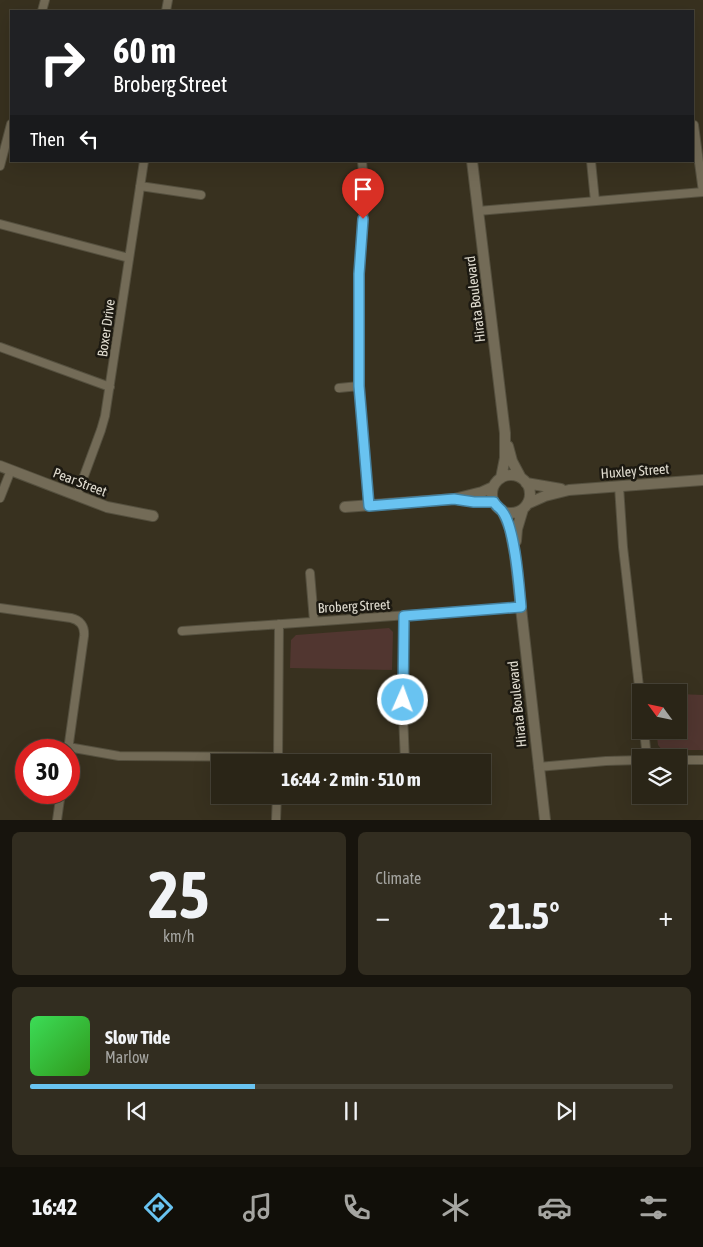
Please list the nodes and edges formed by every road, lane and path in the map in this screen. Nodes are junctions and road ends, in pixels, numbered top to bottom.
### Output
1 (694, 124) dead end
2 (10, 128) edge
3 (144, 162) edge
4 (362, 162) edge
5 (472, 162) edge
6 (591, 162) edge
7 (0, 166) edge
8 (140, 186) junction
9 (703, 192) edge
10 (201, 195) dead end
11 (595, 201) junction
12 (478, 211) junction
13 (0, 224) edge
14 (129, 258) junction
15 (0, 347) edge
16 (359, 386) junction
17 (110, 387) junction
18 (339, 388) dead end
19 (505, 433) junction
20 (0, 466) edge
21 (11, 470) junction
22 (501, 478) junction
23 (703, 480) edge
24 (523, 481) junction
25 (619, 486) junction
26 (494, 487) junction
27 (569, 490) junction
28 (76, 495) junction
29 (0, 498) edge
30 (454, 499) junction
31 (494, 502) junction
32 (369, 506) junction
33 (525, 506) junction
34 (345, 507) dead end
35 (502, 510) junction
36 (153, 516) dead end
37 (515, 555) junction
38 (310, 573) dead end
39 (521, 607) junction
40 (0, 608) edge
41 (404, 616) junction
42 (314, 621) junction
43 (279, 624) junction
44 (182, 631) dead end
45 (639, 684) edge
46 (69, 739) edge
47 (80, 751) edge
48 (278, 754) edge
49 (405, 754) edge
50 (211, 758) edge
51 (632, 760) edge
52 (687, 760) edge
53 (703, 760) edge
54 (538, 767) junction
55 (59, 804) edge
56 (277, 804) edge
57 (57, 820) edge
58 (276, 820) edge
59 (545, 820) edge

1 - 9 street
2 - 7 street
3 - 8 street, Boxer Drive
4 - 16 street
5 - 12 street, Hirata Boulevard
6 - 11 street
8 - 10 street
8 - 14 street, Boxer Drive
9 - 11 street
11 - 12 street
12 - 19 street, Hirata Boulevard
13 - 14 street
14 - 17 street, Boxer Drive
15 - 17 street
16 - 18 street
16 - 32 street
17 - 28 street, Boxer Drive
19 - 22 street, Hirata Boulevard
19 - 24 street, Hirata Boulevard
20 - 21 street, Pear Street
21 - 28 street, Pear Street
21 - 29 street
22 - 24 street
22 - 26 street
23 - 25 street, Huxley Street
24 - 27 street, Huxley Street
24 - 33 street
25 - 27 street, Huxley Street
25 - 45 street
26 - 30 street
26 - 31 street
27 - 33 street, Huxley Street
28 - 36 street, Pear Street
30 - 31 street
30 - 32 street
31 - 35 street
32 - 34 street
33 - 35 street
33 - 37 street, Hirata Boulevard
35 - 37 street, Hirata Boulevard
37 - 39 street, Hirata Boulevard
38 - 42 street
39 - 41 street, Broberg Street
39 - 54 street, Hirata Boulevard
40 - 46 street
41 - 42 street, Broberg Street
41 - 49 street
42 - 43 street, Broberg Street
43 - 44 street, Broberg Street
43 - 48 street
47 - 50 street
51 - 54 street
52 - 53 street
54 - 59 street, Hirata Boulevard
55 - 57 street
56 - 58 street

